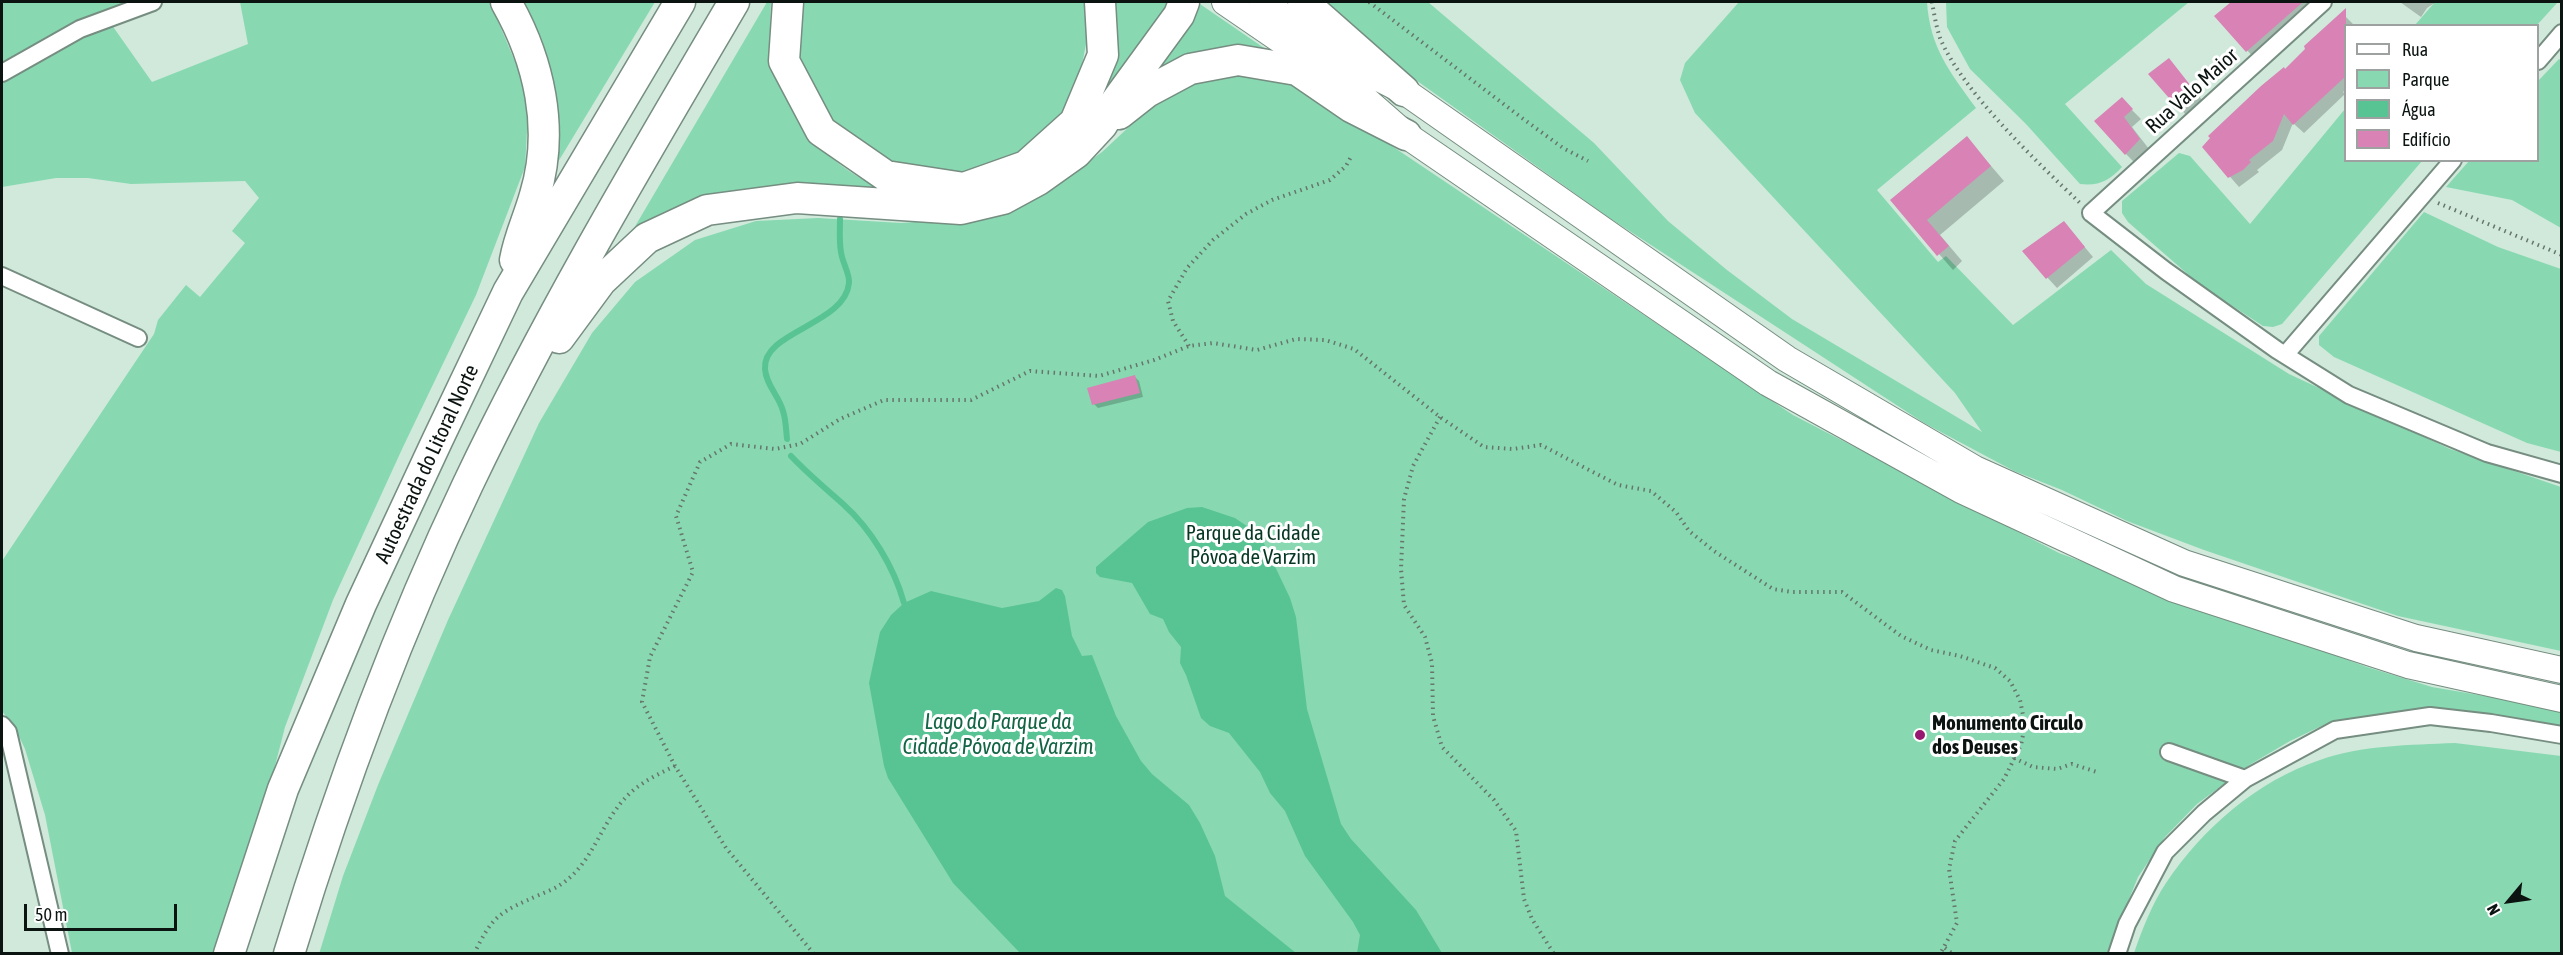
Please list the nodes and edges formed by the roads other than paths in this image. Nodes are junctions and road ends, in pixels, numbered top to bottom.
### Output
1 (153, 2) edge
2 (506, 2) edge
3 (680, 2) edge
4 (734, 2) edge
5 (788, 2) edge
6 (1100, 2) edge
7 (1184, 2) edge
8 (1225, 2) edge
9 (1263, 2) edge
10 (1303, 2) edge
11 (2323, 2) edge
12 (2561, 36) edge
13 (2539, 60) edge
14 (2, 73) edge
15 (1404, 91) junction
16 (1102, 125) junction
17 (1406, 135) junction
18 (2451, 162) edge
19 (2, 276) edge
20 (508, 292) junction
21 (138, 338) dead end
22 (2285, 355) junction
23 (531, 360) junction
24 (2562, 474) edge
25 (2562, 670) edge
26 (2562, 699) edge
27 (4, 732) edge
28 (2562, 735) edge
29 (2169, 752) dead end
30 (2245, 779) junction
31 (60, 954) edge
32 (229, 954) edge
33 (289, 954) edge
34 (2117, 954) edge

1 - 14 street
2 - 20 highway
3 - 20 highway, Autoestrada do Litoral Norte
4 - 23 highway
5 - 6 highway
7 - 16 highway
8 - 17 main road
9 - 15 main road
10 - 15 highway
11 - 22 street, Rua Valo Maior
12 - 13 street
15 - 25 main road
16 - 17 highway
16 - 23 highway
17 - 26 main road
18 - 22 street
19 - 21 street
20 - 32 highway, Autoestrada do Litoral Norte
22 - 24 street
23 - 33 highway
27 - 31 street
28 - 30 street
29 - 30 street
30 - 34 street

